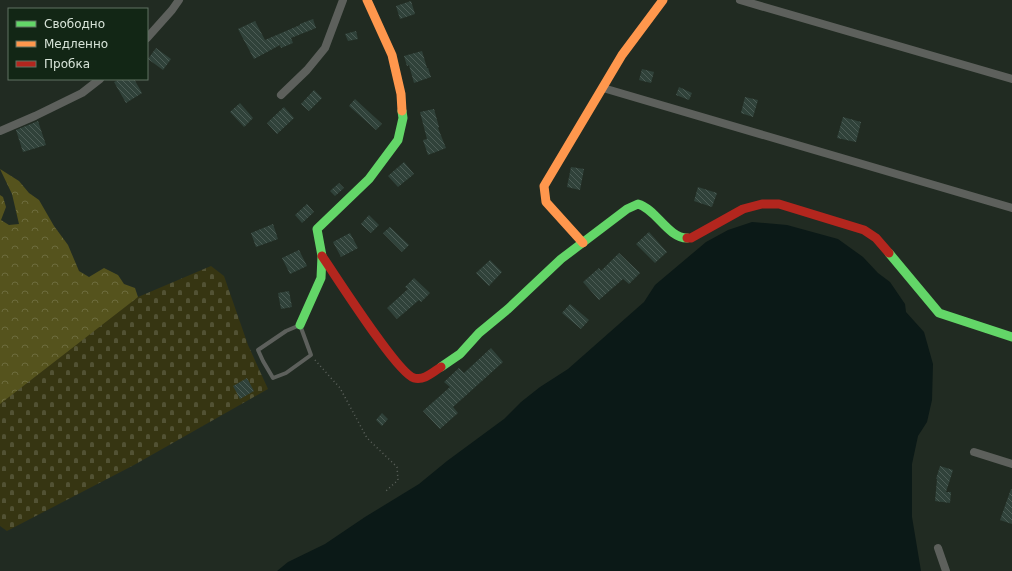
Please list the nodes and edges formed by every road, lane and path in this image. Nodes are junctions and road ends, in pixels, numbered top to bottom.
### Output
1 (178, 0) edge
2 (343, 0) edge
3 (367, 0) edge
4 (663, 0) edge
5 (740, 0) edge
6 (148, 37) edge
7 (1012, 79) edge
8 (99, 80) edge
9 (603, 88) junction
10 (281, 96) dead end
11 (0, 131) edge
12 (1012, 208) edge
13 (584, 243) junction
14 (322, 256) junction
15 (300, 324) junction
16 (1012, 337) edge
17 (311, 355) junction
18 (974, 452) dead end
19 (1012, 464) edge
20 (386, 491) dead end
21 (938, 548) dead end
22 (946, 571) edge

1 - 6 street
2 - 10 street
3 - 14 street
4 - 9 street
5 - 7 street
8 - 11 street
9 - 12 street
9 - 13 street
13 - 14 street
13 - 16 street
14 - 15 street
15 - 17 lane
15 - 17 lane
17 - 20 path
18 - 19 street
21 - 22 street

